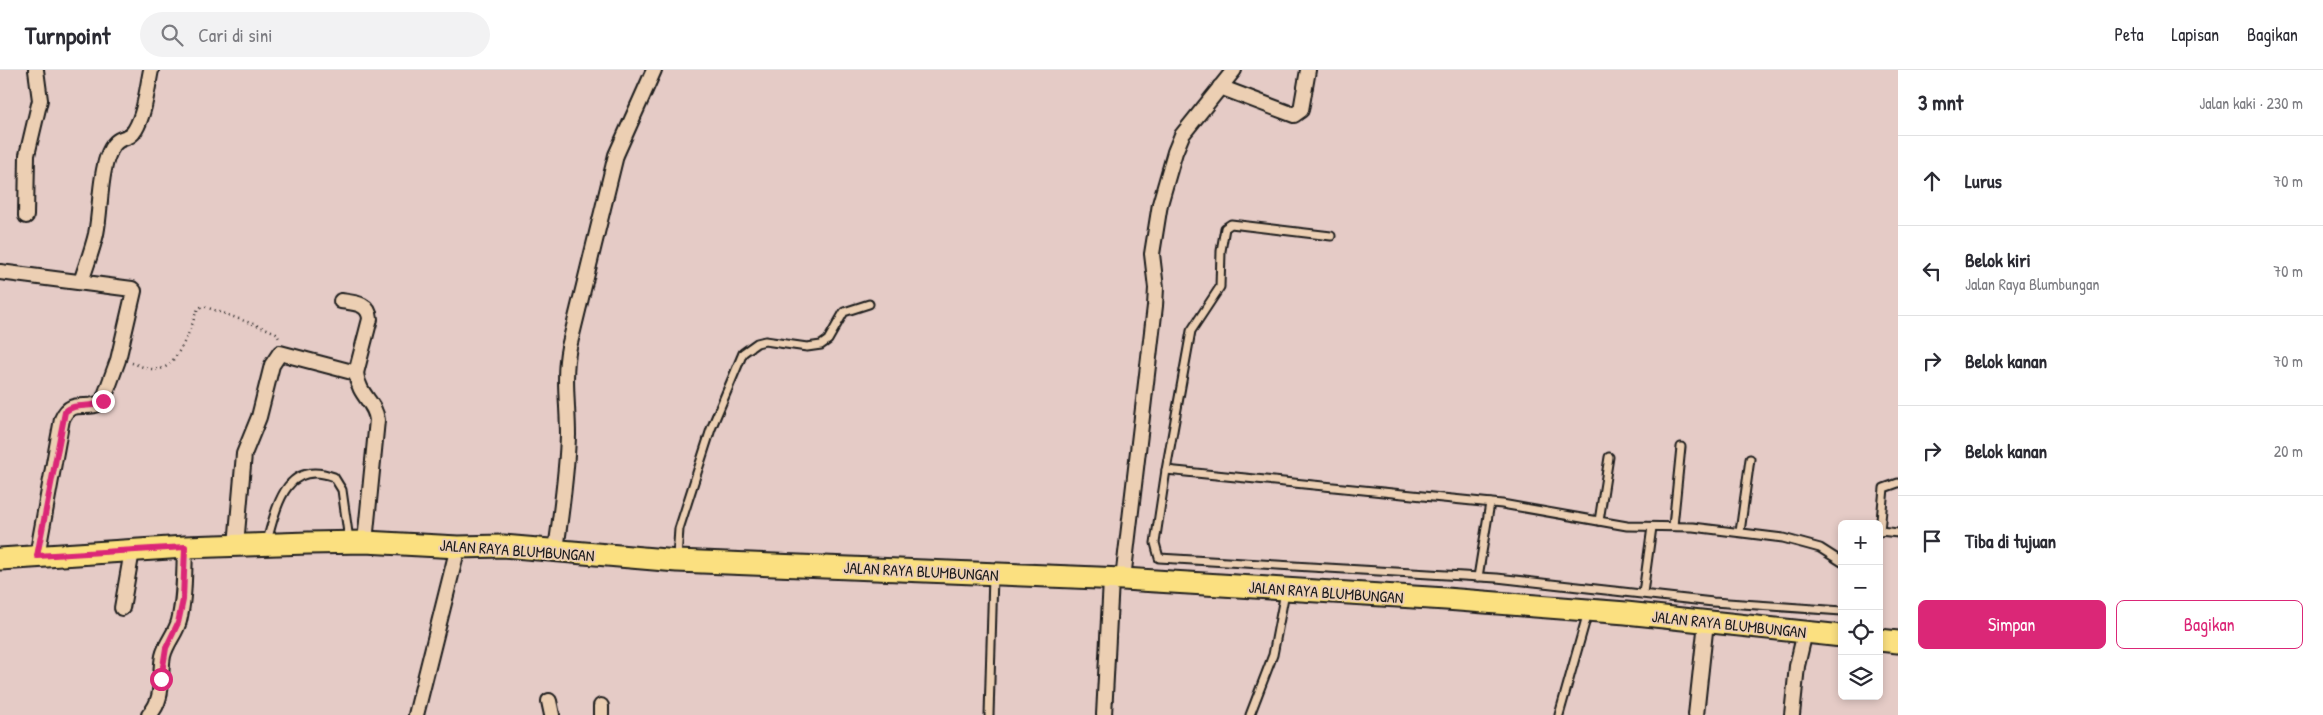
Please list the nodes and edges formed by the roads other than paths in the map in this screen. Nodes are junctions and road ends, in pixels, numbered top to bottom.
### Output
1 (36, 70) edge
2 (151, 70) edge
3 (654, 70) edge
4 (1234, 70) edge
5 (1308, 70) edge
6 (1220, 87) junction
7 (26, 216) dead end
8 (1331, 236) dead end
9 (0, 272) edge
10 (81, 282) junction
11 (341, 301) dead end
12 (869, 304) dead end
13 (356, 372) junction
14 (1681, 447) dead end
15 (1609, 457) dead end
16 (1750, 459) dead end
17 (1166, 470) junction
18 (1898, 483) edge
19 (1490, 503) junction
20 (1880, 520) edge
21 (1599, 521) junction
22 (1673, 526) junction
23 (1652, 527) junction
24 (1740, 532) junction
25 (1883, 532) edge
26 (1898, 533) edge
27 (357, 542) junction
28 (266, 544) junction
29 (236, 545) junction
30 (185, 547) junction
31 (458, 547) junction
32 (556, 550) junction
33 (132, 551) junction
34 (37, 556) junction
35 (0, 559) edge
36 (1838, 559) edge
37 (677, 561) junction
38 (993, 575) junction
39 (1478, 577) junction
40 (1117, 580) junction
41 (1286, 589) junction
42 (1643, 593) junction
43 (122, 608) dead end
44 (1589, 610) junction
45 (1838, 611) edge
46 (1706, 622) junction
47 (1805, 632) junction
48 (1838, 636) edge
49 (1883, 640) edge
50 (1898, 642) edge
51 (149, 715) edge
52 (416, 715) edge
53 (988, 715) edge
54 (1104, 715) edge
55 (1250, 715) edge
56 (1559, 715) edge
57 (1696, 715) edge
58 (1792, 715) edge

1 - 7 street
2 - 10 street
3 - 32 street
4 - 6 street
5 - 6 street
6 - 40 street
8 - 17 lane
9 - 10 street
10 - 34 street
11 - 13 street
12 - 37 lane
13 - 27 street
13 - 29 street
14 - 22 lane
15 - 21 lane
16 - 24 lane
17 - 19 lane
17 - 39 lane
18 - 20 lane
19 - 21 lane
19 - 39 lane
21 - 23 lane
22 - 23 lane
22 - 24 lane
23 - 42 lane
24 - 36 lane
25 - 26 lane
27 - 28 main road, JALAN RAYA BLUMBUNGAN
27 - 28 lane
27 - 31 main road, JALAN RAYA BLUMBUNGAN
28 - 29 main road, JALAN RAYA BLUMBUNGAN
29 - 30 main road, JALAN RAYA BLUMBUNGAN
30 - 33 main road, JALAN RAYA BLUMBUNGAN
30 - 51 street
31 - 32 main road, JALAN RAYA BLUMBUNGAN
31 - 52 street
32 - 37 main road, JALAN RAYA BLUMBUNGAN
33 - 34 main road, JALAN RAYA BLUMBUNGAN
33 - 43 street
34 - 35 main road, JALAN RAYA BLUMBUNGAN
37 - 38 main road, JALAN RAYA BLUMBUNGAN
38 - 40 main road, JALAN RAYA BLUMBUNGAN
38 - 53 lane
39 - 42 lane
40 - 41 main road, JALAN RAYA BLUMBUNGAN
40 - 54 street
41 - 44 main road, JALAN RAYA BLUMBUNGAN
41 - 55 lane
42 - 45 lane
44 - 46 main road, JALAN RAYA BLUMBUNGAN
44 - 56 lane
46 - 47 main road, JALAN RAYA BLUMBUNGAN
46 - 57 street
47 - 48 main road, JALAN RAYA BLUMBUNGAN
47 - 58 street
49 - 50 main road

